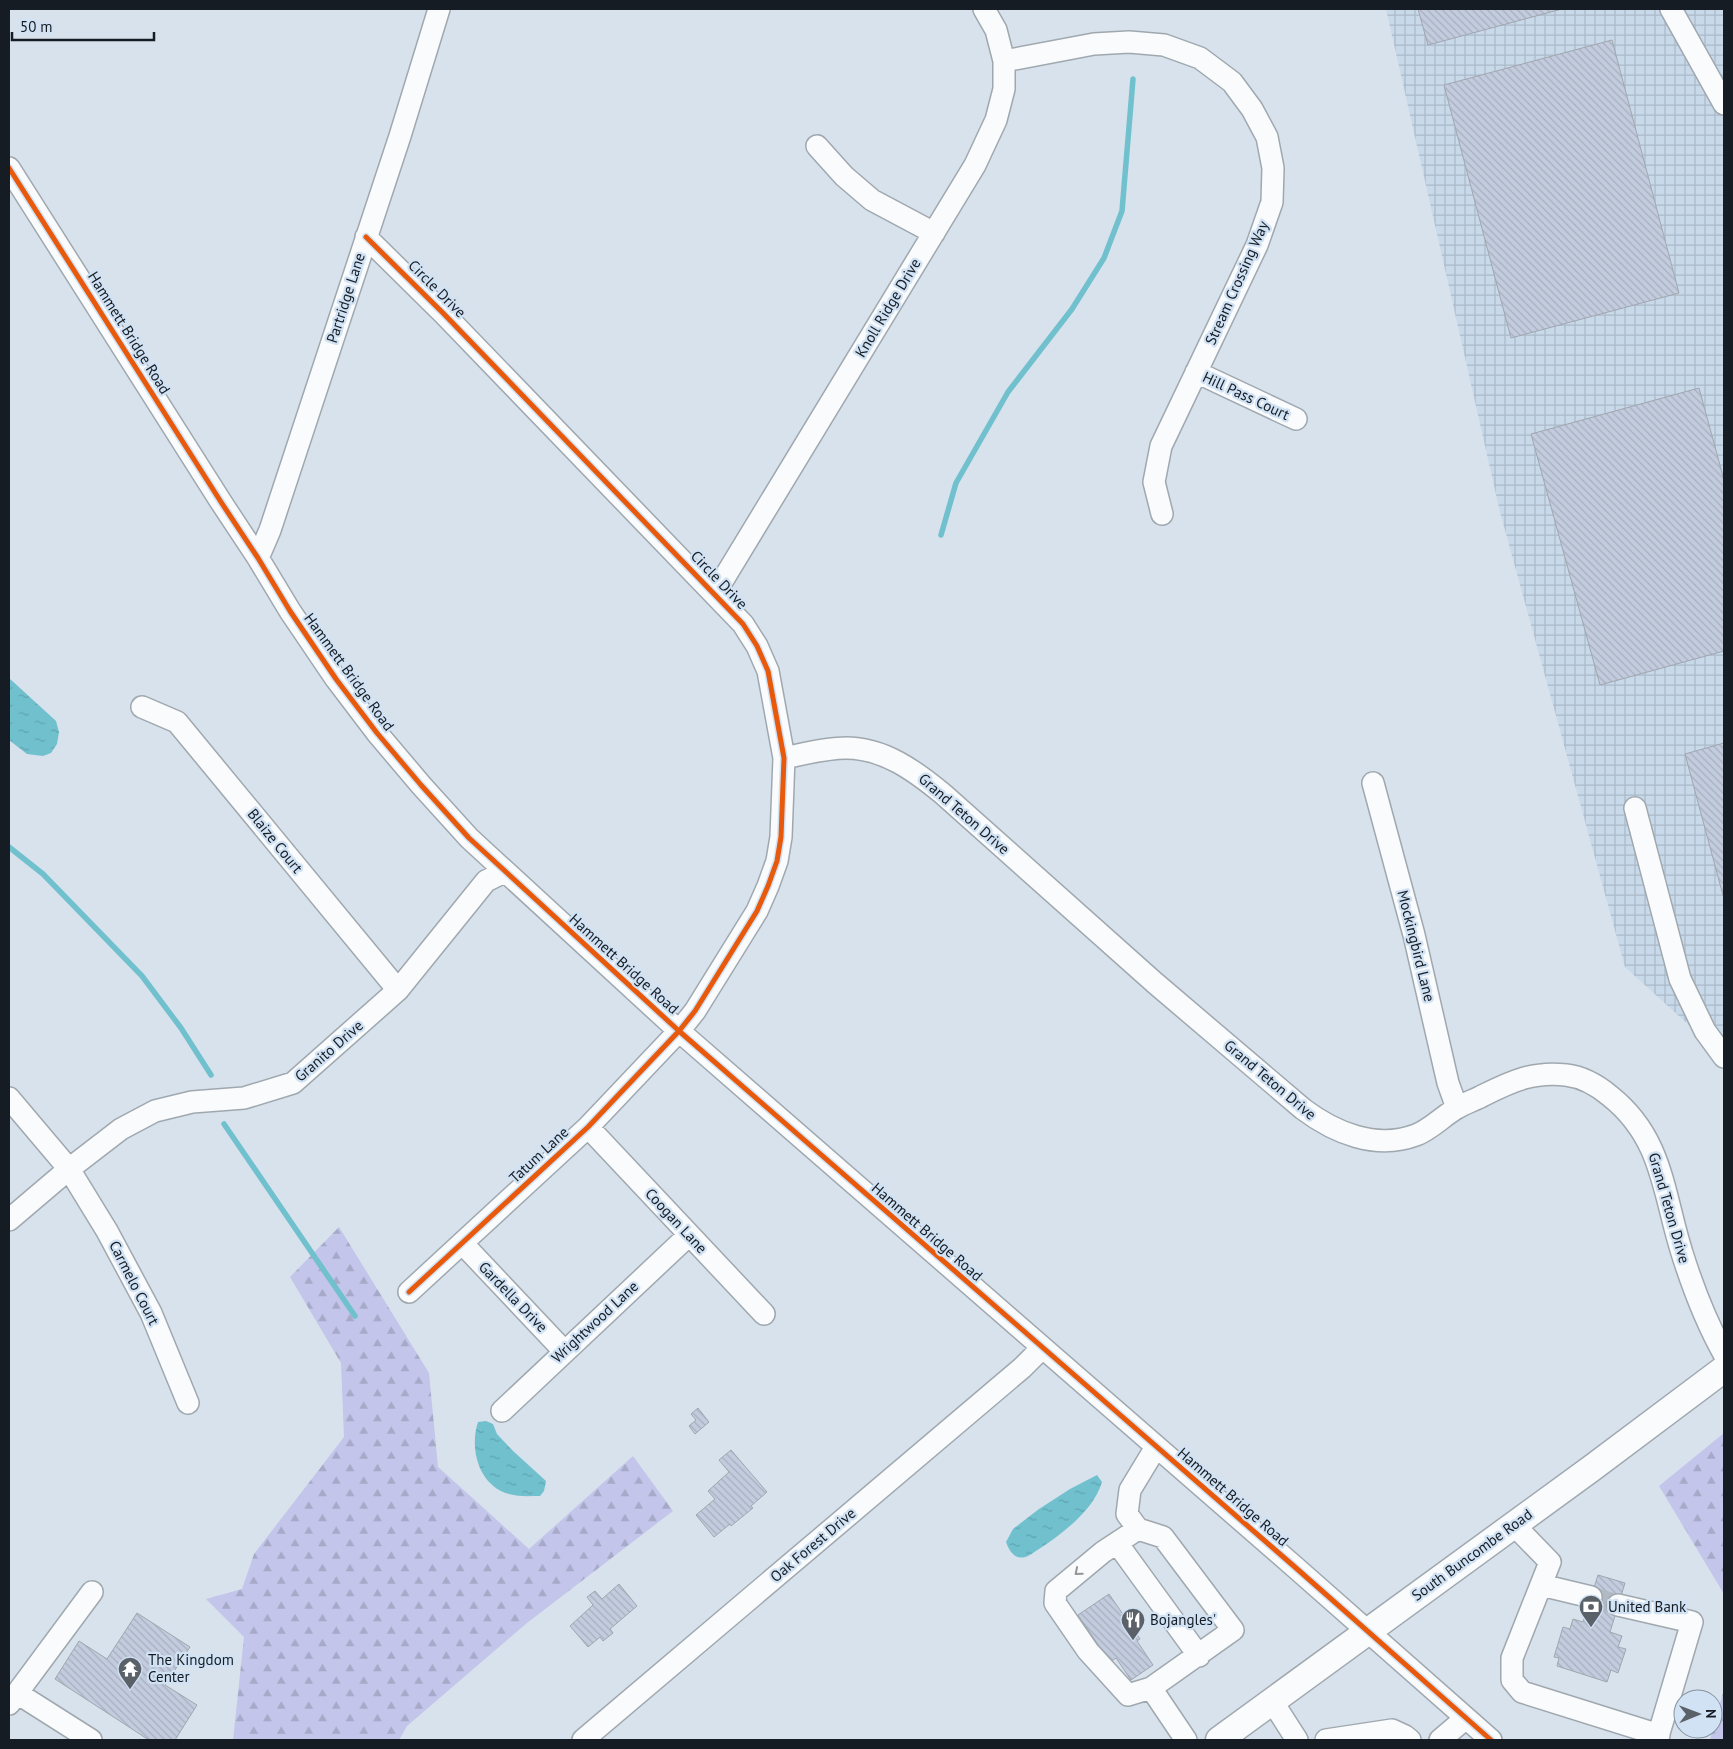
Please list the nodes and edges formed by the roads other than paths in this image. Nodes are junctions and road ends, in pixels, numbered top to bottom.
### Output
1 (439, 9) edge
2 (984, 9) edge
3 (1671, 9) edge
4 (1004, 61) junction
5 (1724, 104) edge
6 (817, 146) dead end
7 (9, 168) edge
8 (14, 189) edge
9 (934, 233) junction
10 (366, 237) junction
11 (1196, 372) junction
12 (1296, 419) dead end
13 (1162, 514) dead end
14 (258, 558) junction
15 (714, 593) junction
16 (142, 708) dead end
17 (784, 758) junction
18 (1373, 783) dead end
19 (1635, 808) dead end
20 (504, 872) junction
21 (398, 990) junction
22 (679, 1031) junction
23 (1724, 1058) edge
24 (9, 1098) edge
25 (1457, 1108) junction
26 (588, 1127) junction
27 (69, 1169) junction
28 (9, 1220) edge
29 (689, 1235) junction
30 (462, 1243) junction
31 (409, 1292) dead end
32 (764, 1314) dead end
33 (1042, 1348) junction
34 (564, 1351) junction
35 (1724, 1354) edge
36 (1724, 1369) edge
37 (188, 1403) dead end
38 (502, 1411) dead end
39 (1156, 1447) junction
40 (1514, 1525) junction
41 (1138, 1529) junction
42 (1117, 1542) junction
43 (1541, 1585) junction
44 (92, 1592) dead end
45 (1590, 1597) tunnel mouth
46 (1618, 1606) tunnel mouth
47 (1367, 1631) junction
48 (1199, 1656) junction
49 (1151, 1688) junction
50 (13, 1699) edge
51 (1272, 1701) junction
52 (1466, 1718) junction
53 (1370, 1737) edge
54 (1658, 1738) edge
55 (1336, 1739) edge
56 (91, 1740) edge
57 (583, 1740) edge
58 (1186, 1740) edge
59 (1218, 1740) edge
60 (1297, 1740) edge
61 (1410, 1740) edge
62 (1440, 1740) edge
63 (1491, 1740) edge

1 - 10 street, Partridge Lane
2 - 4 street, Knoll Ridge Drive
3 - 5 street
4 - 9 street, Knoll Ridge Drive
4 - 11 street, Stream Crossing Way
6 - 9 street
7 - 8 street, Hammett Bridge Road
8 - 14 street, Hammett Bridge Road
9 - 15 street, Knoll Ridge Drive
10 - 14 street, Partridge Lane
10 - 15 street, Circle Drive
11 - 12 street, Hill Pass Court
11 - 13 street, Stream Crossing Way
14 - 20 street, Hammett Bridge Road
15 - 17 street, Circle Drive
16 - 21 street, Blaize Court
17 - 22 street, Circle Drive
17 - 25 street, Grand Teton Drive
18 - 25 street, Mockingbird Lane
19 - 23 street
20 - 21 street, Granito Drive
20 - 22 street, Hammett Bridge Road
21 - 27 street, Granito Drive
22 - 26 street, Tatum Lane
22 - 33 street, Hammett Bridge Road
24 - 27 street, Carmelo Court
25 - 35 street, Grand Teton Drive
26 - 29 street, Coogan Lane
26 - 30 street, Tatum Lane
27 - 28 street, Granito Drive
27 - 37 street, Carmelo Court
29 - 32 street, Coogan Lane
29 - 34 street, Wrightwood Lane
30 - 31 street, Tatum Lane
30 - 34 street, Gardella Drive
33 - 39 street, Hammett Bridge Road
33 - 57 street, Oak Forest Drive
34 - 38 street, Wrightwood Lane
36 - 40 main road, South Buncombe Road
39 - 41 street
39 - 47 street, Hammett Bridge Road
40 - 43 street
40 - 47 main road, South Buncombe Road
41 - 42 street
41 - 48 street
42 - 48 street
42 -> 49 street
43 - 45 street
43 - 54 street
44 - 50 street
46 - 54 street
47 - 51 main road, South Buncombe Road
47 - 52 street, Hammett Bridge Road
48 - 49 street
49 - 58 street
50 - 56 street
51 - 59 main road, South Buncombe Road
51 - 60 street
52 - 62 street
52 - 63 street, Hammett Bridge Road
53 - 55 street
53 - 61 street

